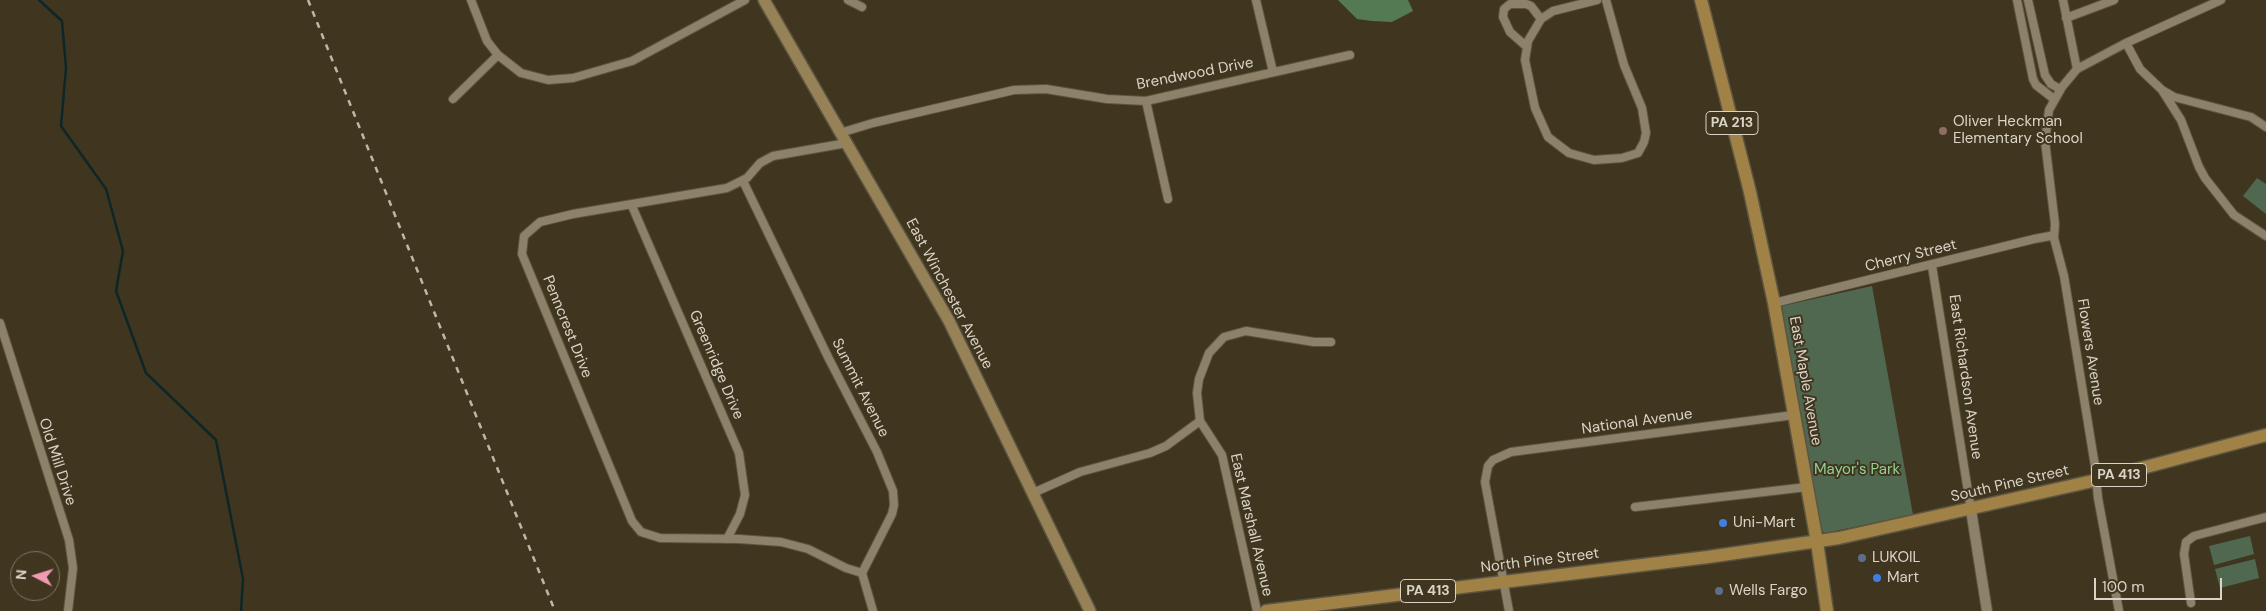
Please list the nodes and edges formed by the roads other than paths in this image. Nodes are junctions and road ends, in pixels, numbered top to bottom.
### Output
1 (471, 0) edge
2 (745, 0) edge
3 (764, 0) edge
4 (848, 0) edge
5 (1256, 0) edge
6 (1597, 0) edge
7 (1606, 0) edge
8 (1701, 0) edge
9 (2017, 0) edge
10 (2028, 0) edge
11 (2063, 0) edge
12 (2114, 0) edge
13 (2221, 0) edge
14 (862, 7) dead end
15 (2066, 18) junction
16 (1541, 19) junction
17 (2126, 43) junction
18 (1527, 47) junction
19 (498, 55) junction
20 (1350, 55) dead end
21 (2077, 69) junction
22 (1273, 72) junction
23 (2060, 89) junction
24 (2162, 90) junction
25 (453, 99) dead end
26 (2054, 99) junction
27 (1146, 101) junction
28 (2266, 127) edge
29 (844, 138) junction
30 (743, 181) junction
31 (1168, 199) dead end
32 (632, 206) junction
33 (2266, 236) edge
34 (2054, 238) junction
35 (1932, 266) junction
36 (1774, 302) junction
37 (0, 323) edge
38 (1331, 342) dead end
39 (1794, 415) junction
40 (1200, 421) junction
41 (2266, 435) edge
42 (2096, 480) junction
43 (1807, 487) junction
44 (1033, 493) junction
45 (1635, 507) dead end
46 (1971, 510) junction
47 (2266, 516) edge
48 (727, 539) junction
49 (1817, 542) junction
50 (862, 573) junction
51 (1504, 582) junction
52 (2191, 603) dead end
53 (68, 611) edge
54 (873, 611) edge
55 (1090, 611) edge
56 (1257, 611) edge
57 (1266, 611) edge
58 (1509, 611) edge
59 (1827, 611) edge
60 (1987, 611) edge
61 (2119, 611) edge

1 - 19 street
2 - 19 street
3 - 29 main road, East Winchester Avenue
4 - 14 street
5 - 22 street
6 - 16 street
7 - 18 street
8 - 36 main road, East Maple Avenue / PA 213
9 - 26 street
10 - 23 street
11 - 15 street
12 - 15 street
13 - 17 street
15 - 21 street
16 - 18 street
16 - 18 street
17 - 21 street
17 - 24 street
19 - 25 street
20 - 22 street, Brendwood Drive
21 - 23 street, Flowers Avenue
22 - 27 street, Brendwood Drive
23 - 26 street, Flowers Avenue
24 - 28 street
24 - 33 street
26 - 34 street, Flowers Avenue
27 - 29 street, Brendwood Drive
27 - 31 street
29 - 30 street, Penncrest Drive
29 - 44 main road, East Winchester Avenue
30 - 32 street, Penncrest Drive
30 - 50 street, Summit Avenue
32 - 48 street, Greenridge Drive
32 - 48 street, Penncrest Drive
34 - 35 street, Cherry Street
34 - 42 street, Flowers Avenue
35 - 36 street, Cherry Street
35 - 46 street, East Richardson Avenue
36 - 39 main road, East Maple Avenue / PA 213
37 - 53 street, Old Mill Drive
38 - 40 street
39 - 43 main road, East Maple Avenue / PA 213
39 - 51 street, National Avenue
40 - 44 street
40 - 56 street, East Marshall Avenue
41 - 42 main road, South Pine Street / PA 413
42 - 46 main road, South Pine Street / PA 413
42 - 61 street, Flowers Avenue
43 - 45 street
43 - 49 main road, East Maple Avenue / PA 213
44 - 55 main road, East Winchester Avenue
46 - 49 main road, South Pine Street / PA 413
46 - 60 street, East Richardson Avenue
47 - 52 street
48 - 50 street, Penncrest Drive
49 - 51 main road, North Pine Street / PA 413
49 - 59 main road, East Maple Avenue / PA 213
50 - 54 street
51 - 57 main road, North Pine Street / PA 413
51 - 58 street

